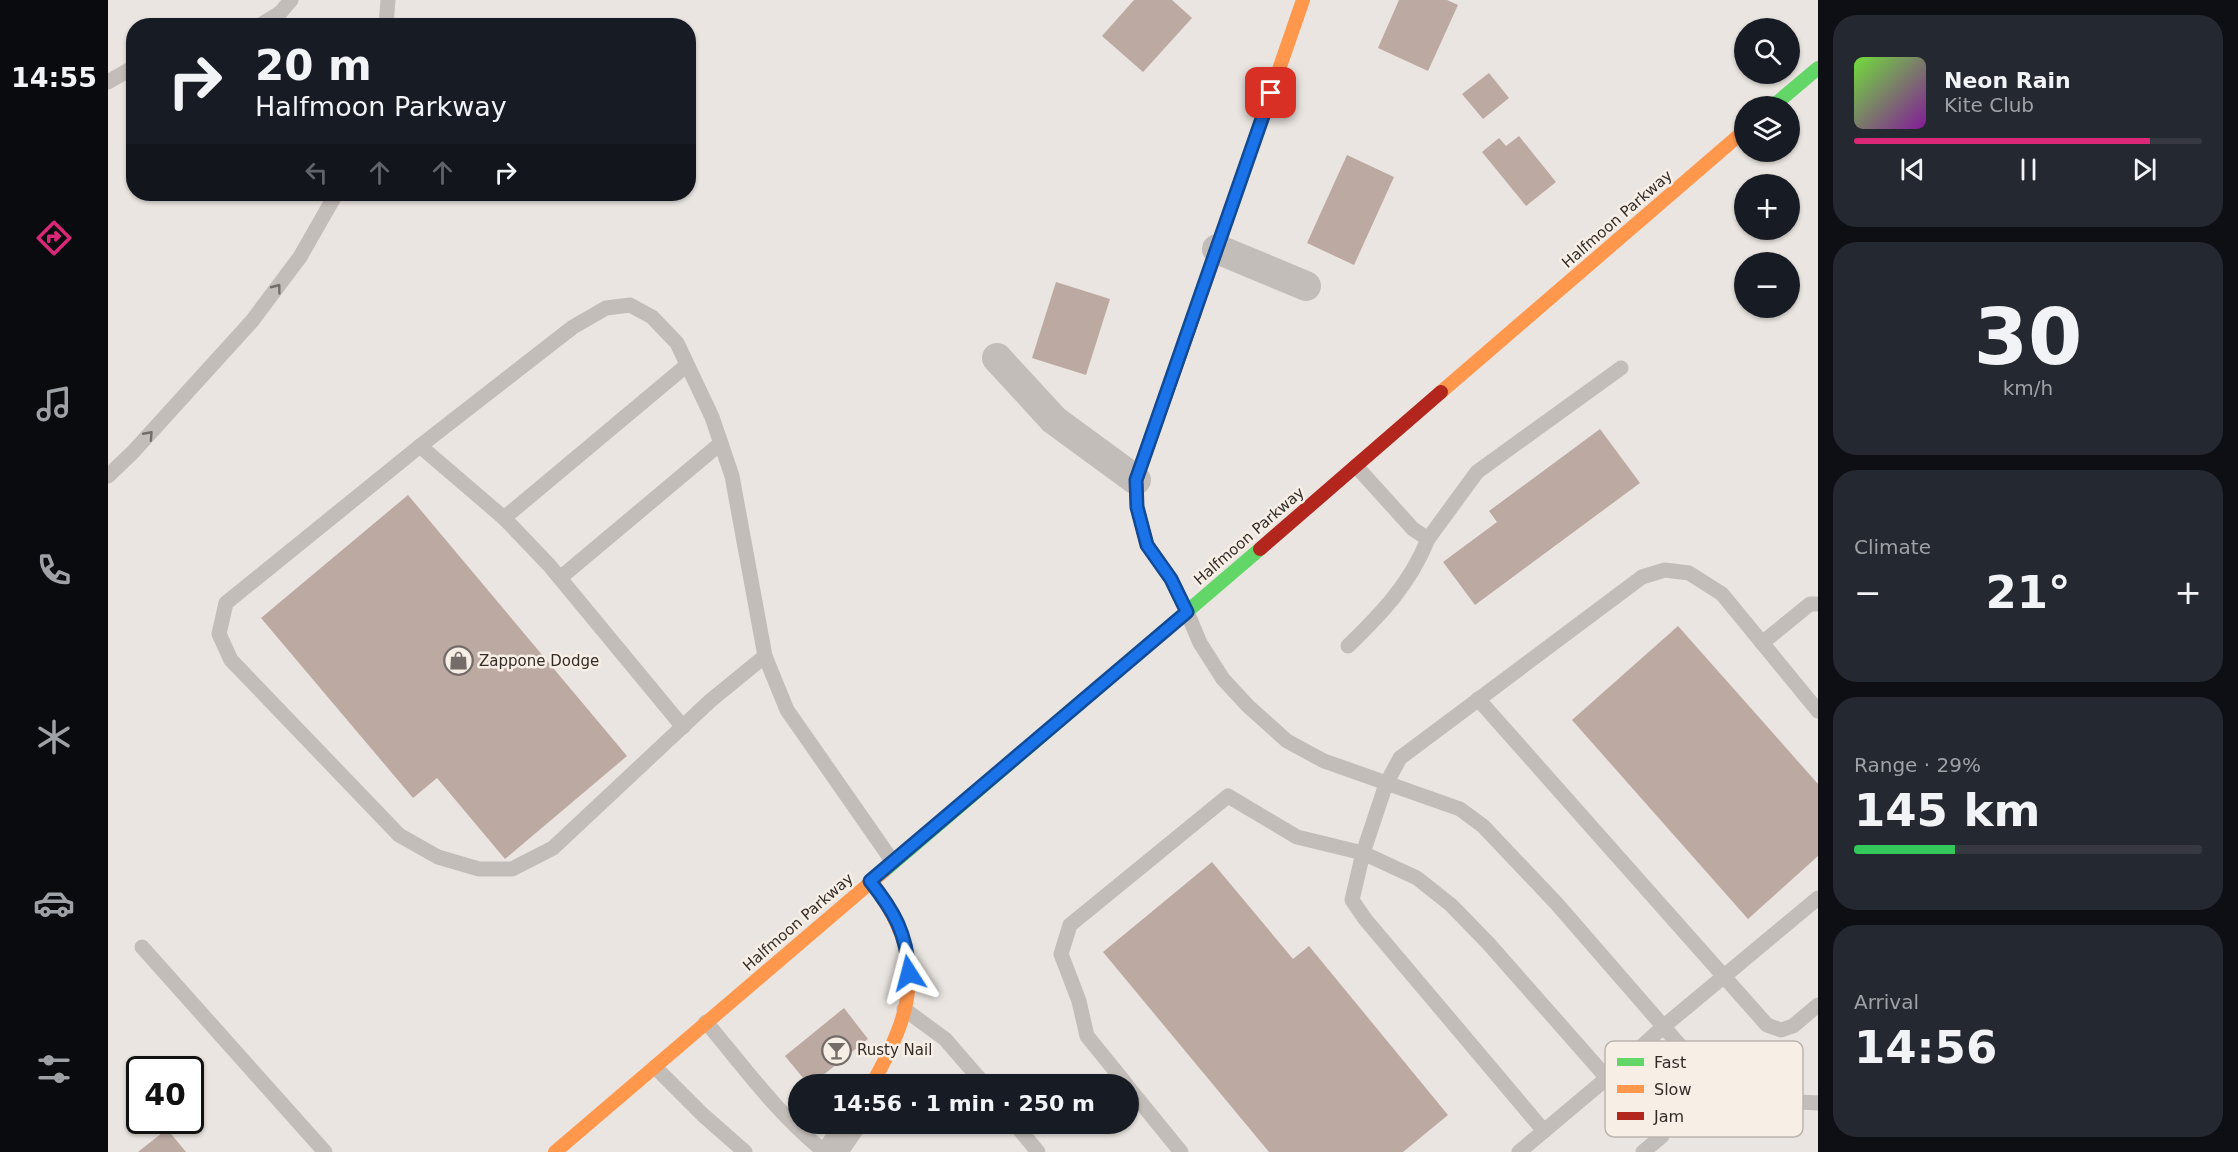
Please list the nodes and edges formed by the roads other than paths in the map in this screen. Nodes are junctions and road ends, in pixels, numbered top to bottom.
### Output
1 (291, 0) edge
2 (388, 0) edge
3 (1299, 1) edge
4 (272, 18) edge
5 (387, 18) edge
6 (1818, 68) edge
7 (126, 72) edge
8 (108, 82) edge
9 (1785, 96) edge
10 (1734, 140) edge
11 (332, 201) edge
12 (1217, 249) junction
13 (1306, 286) dead end
14 (997, 358) dead end
15 (687, 365) junction
16 (1621, 368) dead end
17 (721, 443) junction
18 (420, 446) junction
19 (1356, 466) junction
20 (108, 476) edge
21 (1136, 480) junction
22 (504, 518) junction
23 (1428, 539) junction
24 (560, 578) junction
25 (1818, 604) edge
26 (1187, 612) junction
27 (1762, 643) junction
28 (1348, 646) dead end
29 (765, 656) junction
30 (1478, 699) junction
31 (1818, 711) edge
32 (683, 727) junction
33 (1386, 784) junction
34 (1363, 853) junction
35 (893, 862) junction
36 (870, 881) junction
37 (1818, 898) edge
38 (142, 947) dead end
39 (1723, 978) junction
40 (1818, 1005) edge
41 (904, 1009) junction
42 (706, 1022) junction
43 (1663, 1027) junction
44 (1647, 1041) edge
45 (1676, 1041) edge
46 (654, 1067) junction
47 (877, 1074) edge
48 (975, 1074) edge
49 (1117, 1074) edge
50 (1605, 1077) edge
51 (1605, 1079) edge
52 (1139, 1101) edge
53 (1803, 1102) edge
54 (1818, 1103) edge
55 (1544, 1131) junction
56 (844, 1134) edge
57 (1023, 1134) edge
58 (1661, 1137) edge
59 (325, 1152) edge
60 (555, 1152) edge
61 (745, 1152) edge
62 (825, 1152) edge
63 (832, 1152) edge
64 (1038, 1152) edge
65 (1181, 1152) edge
66 (1519, 1152) edge
67 (1643, 1152) edge

1 - 4 lane
2 - 5 lane
3 - 12 main road
6 - 9 main road
7 - 8 lane
10 - 19 main road, Halfmoon Parkway
20 -> 11 lane
12 - 13 street
12 - 21 main road
14 - 21 street
15 - 17 lane
15 - 18 lane
15 - 22 lane
16 - 23 lane
17 - 24 lane
17 - 29 lane
18 - 22 lane
18 - 32 lane
19 - 23 lane
19 - 26 main road, Halfmoon Parkway
21 - 26 main road
22 - 24 lane
23 - 28 lane
24 - 32 lane
25 - 27 lane
26 - 33 lane
26 - 35 main road, Halfmoon Parkway
27 - 30 lane
27 - 31 lane
29 - 32 lane
29 - 35 lane
30 - 33 lane
30 - 39 lane
33 - 34 lane
33 - 43 lane
34 - 49 lane
34 - 50 lane
34 - 55 lane
35 - 36 main road, Halfmoon Parkway
36 - 41 main road
36 - 42 main road, Halfmoon Parkway
37 - 39 lane
38 - 59 lane
39 - 40 lane
39 - 43 lane
41 - 47 main road
41 - 48 lane
42 - 46 main road, Halfmoon Parkway
42 - 62 lane
43 - 44 lane
43 - 45 lane
46 - 60 main road, Halfmoon Parkway
46 - 61 lane
51 - 55 lane
52 - 65 lane
53 - 54 lane
55 - 66 lane
56 - 63 street
57 - 64 lane
58 - 67 lane

